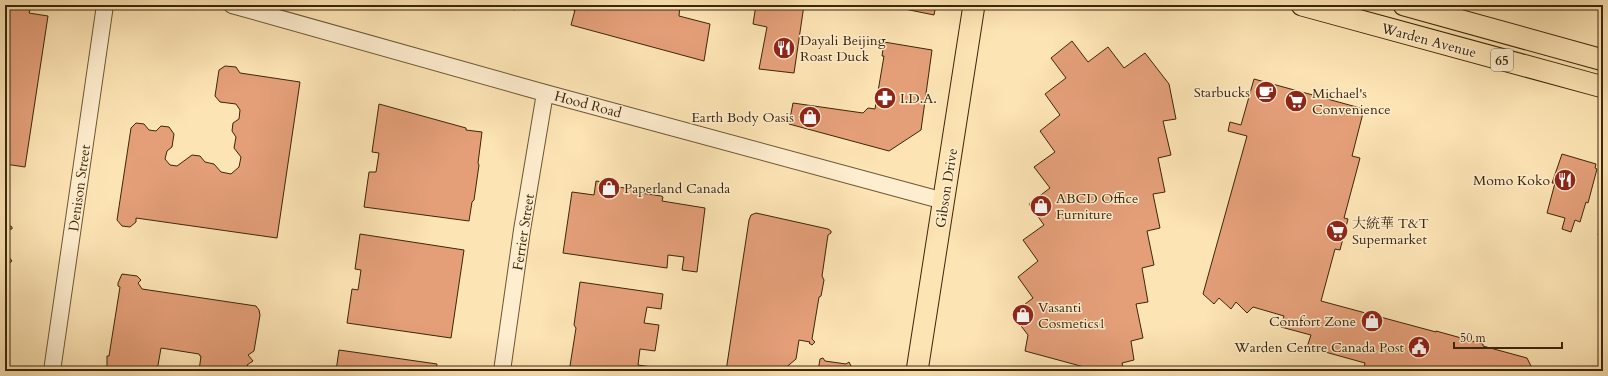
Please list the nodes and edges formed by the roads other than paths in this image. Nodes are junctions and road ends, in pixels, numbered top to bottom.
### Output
1 (105, 5) edge
2 (232, 5) edge
3 (974, 5) edge
4 (1302, 5) edge
5 (1404, 5) edge
6 (1603, 60) edge
7 (1603, 87) edge
8 (545, 93) junction
9 (944, 200) junction
10 (52, 371) edge
11 (502, 371) edge
12 (917, 371) edge

1 - 10 street, Denison Street
2 - 8 street, Hood Road
3 - 9 main road, Gibson Drive
4 - 7 main road, Warden Avenue / 65
5 - 6 main road, Warden Avenue / 65
8 - 9 street, Hood Road
8 - 11 street, Ferrier Street
9 - 12 main road, Gibson Drive

